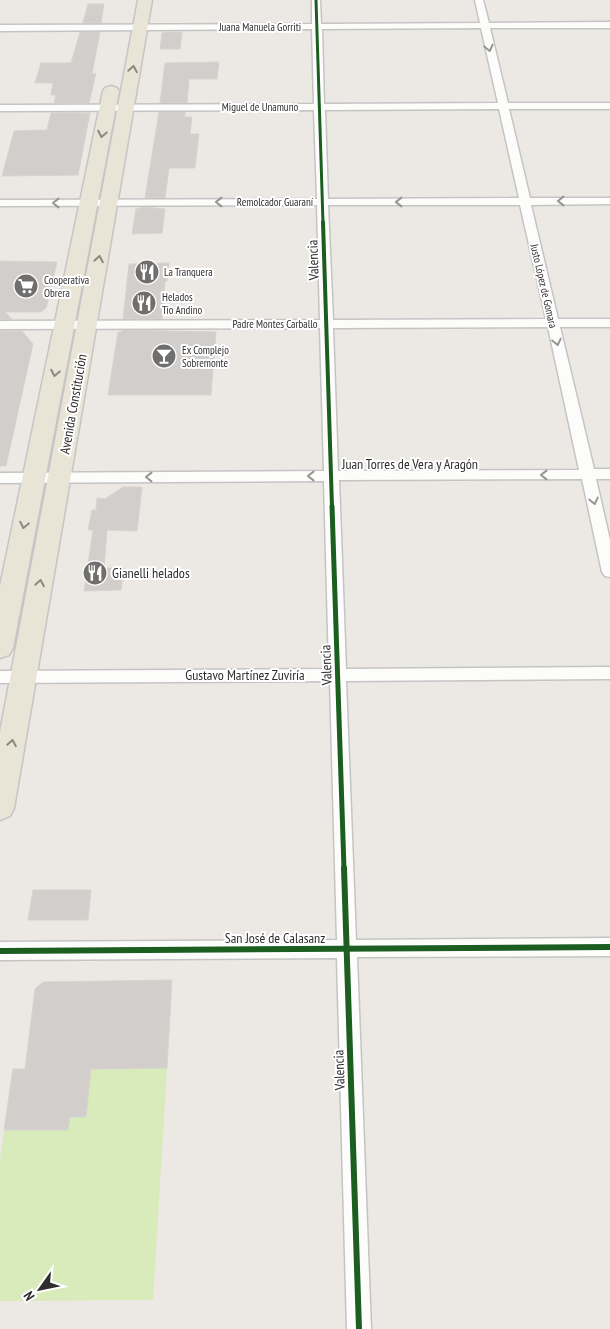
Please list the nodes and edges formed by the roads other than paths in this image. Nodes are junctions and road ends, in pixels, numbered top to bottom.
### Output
1 (145, 0) edge
2 (316, 0) edge
3 (478, 0) edge
4 (127, 9) dead end
5 (610, 25) edge
6 (317, 26) junction
7 (484, 26) junction
8 (124, 27) junction
9 (140, 27) junction
10 (0, 28) edge
11 (120, 45) dead end
12 (115, 72) dead end
13 (503, 106) junction
14 (610, 106) edge
15 (320, 107) junction
16 (0, 108) edge
17 (108, 108) junction
18 (126, 108) junction
19 (525, 201) junction
20 (610, 201) edge
21 (323, 202) junction
22 (0, 203) edge
23 (89, 203) junction
24 (109, 203) junction
25 (553, 323) junction
26 (610, 323) edge
27 (327, 324) junction
28 (0, 325) edge
29 (64, 325) junction
30 (87, 325) junction
31 (588, 474) junction
32 (610, 474) edge
33 (332, 476) junction
34 (60, 477) junction
35 (0, 478) edge
36 (34, 478) junction
37 (610, 572) edge
38 (0, 648) edge
39 (610, 673) edge
40 (338, 675) junction
41 (12, 677) edge
42 (0, 808) edge
43 (610, 948) edge
44 (346, 949) junction
45 (0, 951) edge
46 (359, 1329) edge

1 - 9 main road, Avenida Constitución
2 - 6 street, Valencia
3 - 7 street, Justo López de Gomara
4 - 8 main road
5 - 7 street, Juana Manuela Gorriti
6 - 7 street, Juana Manuela Gorriti
6 - 9 street, Juana Manuela Gorriti
6 - 15 street, Valencia
7 -> 13 street, Justo López de Gomara
8 - 9 street, Juana Manuela Gorriti
8 - 10 street, Juana Manuela Gorriti
8 - 11 main road
18 -> 9 main road, Avenida Constitución
12 - 17 main road, Avenida Constitución
13 - 14 street, Miguel de Unamuno
13 - 15 street, Miguel de Unamuno
13 - 19 street, Justo López de Gomara
15 - 18 street, Miguel de Unamuno
15 - 21 street, Valencia
16 - 17 street, Miguel de Unamuno
17 - 18 street, Miguel de Unamuno
17 -> 23 main road, Avenida Constitución
18 - 24 main road, Avenida Constitución
20 -> 19 street, Remolcador Guaraní
19 -> 21 street, Remolcador Guaraní
19 - 25 street, Justo López de Gomara
21 -> 24 street, Remolcador Guaraní
21 - 27 street, Valencia
23 -> 22 street, Remolcador Guaraní
23 - 24 street, Remolcador Guaraní
23 - 29 main road, Avenida Constitución
30 -> 24 main road, Avenida Constitución
25 - 26 street, Padre Montes Carballo
25 - 27 street, Padre Montes Carballo
25 -> 31 street, Justo López de Gomara
27 - 30 street, Padre Montes Carballo
27 - 33 street, Valencia
28 - 29 street, Padre Montes Carballo
29 - 30 street, Padre Montes Carballo
29 -> 36 main road, Avenida Constitución
30 - 34 main road, Avenida Constitución
31 - 32 street, Juan Torres de Vera y Aragón
31 -> 33 street, Juan Torres de Vera y Aragón
31 -> 37 street, Justo López de Gomara
33 -> 34 street, Juan Torres de Vera y Aragón
33 - 40 street, Valencia
34 - 36 street, Juan Torres de Vera y Aragón
41 -> 34 main road, Avenida Constitución
35 - 36 street, Juan Torres de Vera y Aragón
36 -> 38 main road, Avenida Constitución
39 - 40 street, Gustavo Martínez Zuviría
40 - 41 street, Gustavo Martínez Zuviría
40 - 44 street, Valencia
42 -> 41 main road, Avenida Constitución
43 - 44 street, San José de Calasanz
44 - 45 street, San José de Calasanz
44 - 46 street, Valencia

